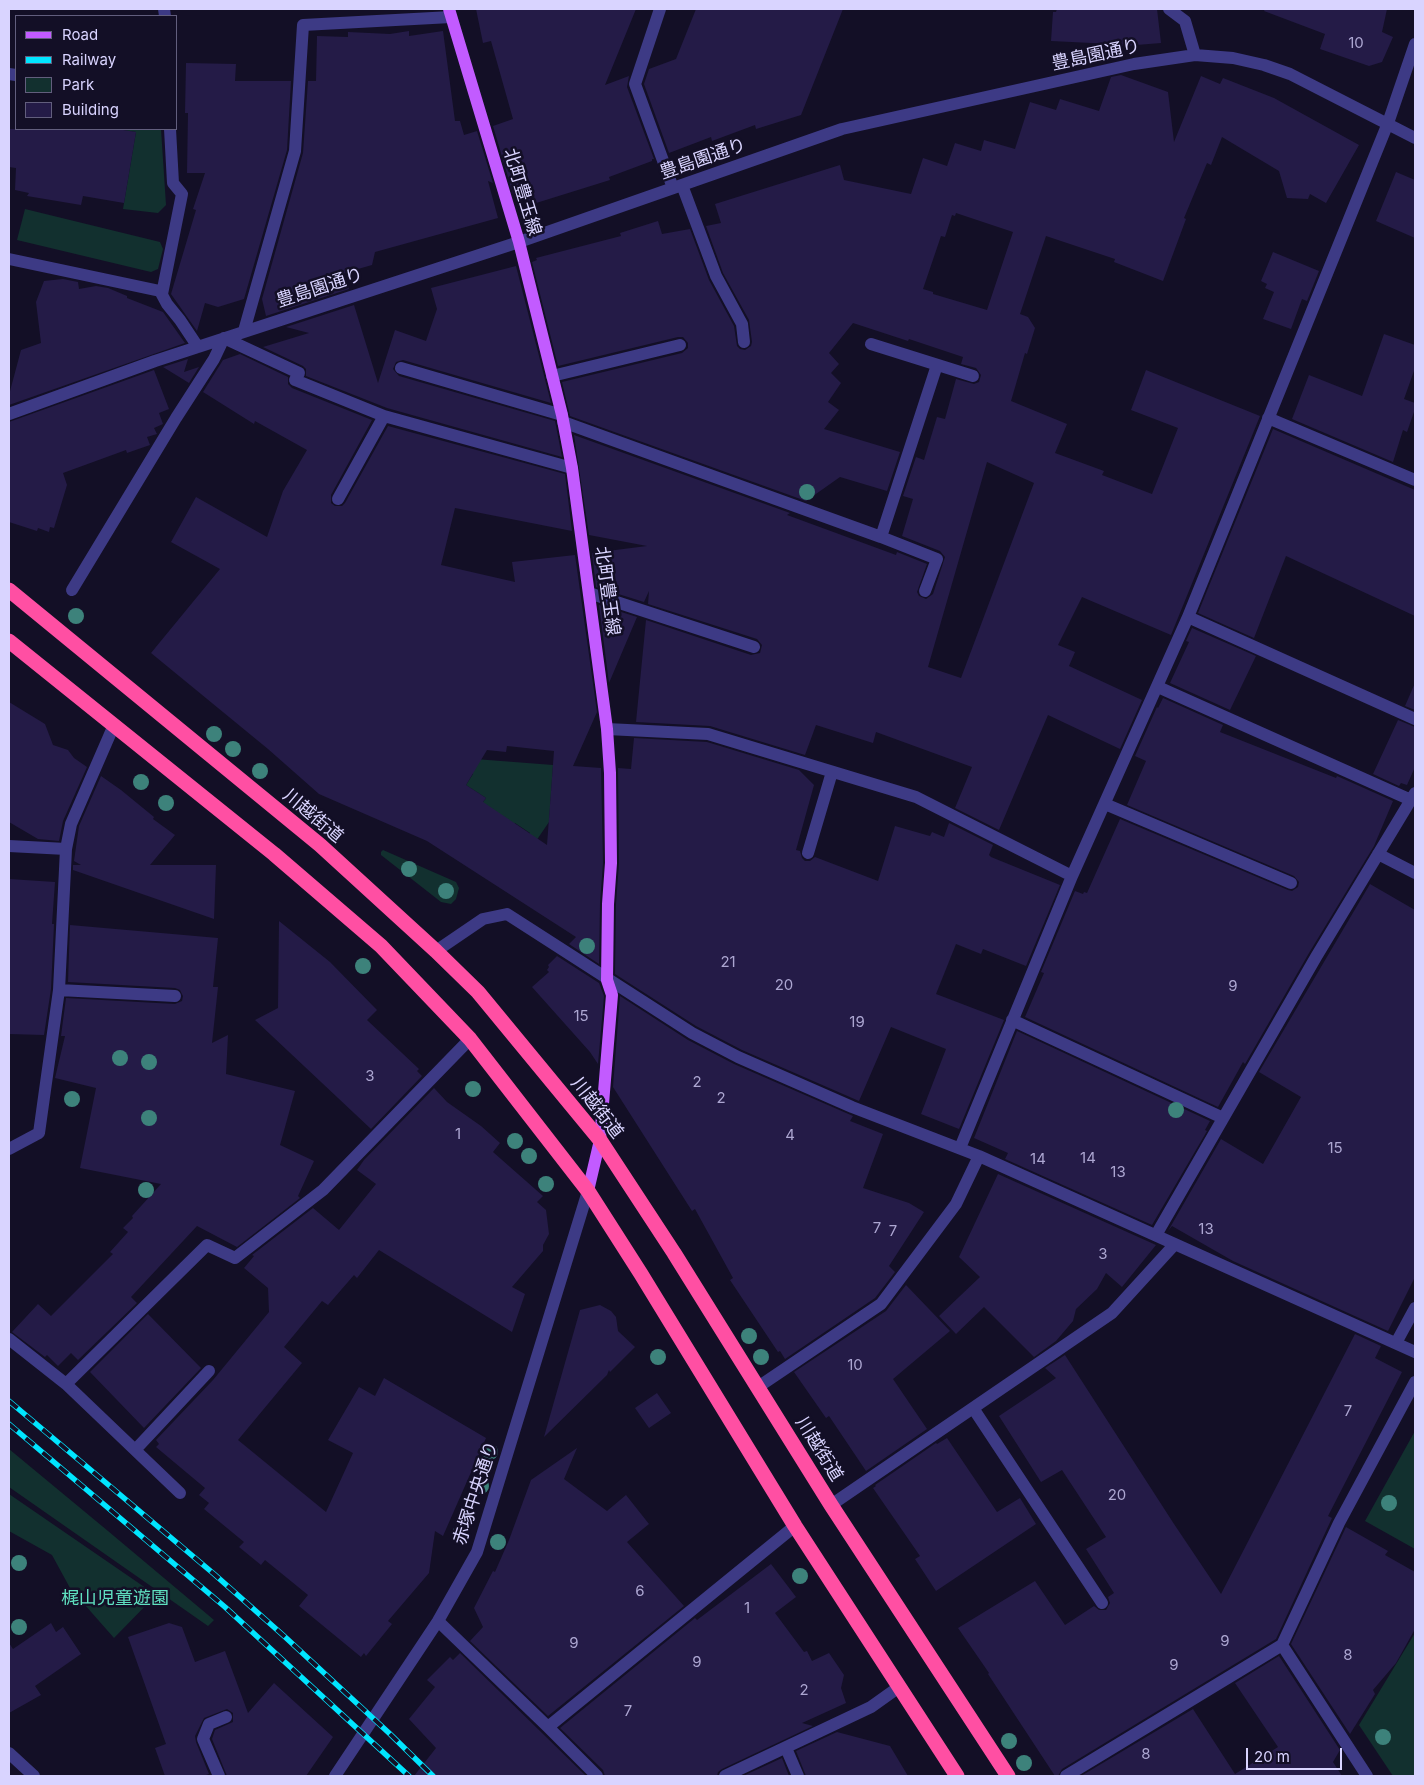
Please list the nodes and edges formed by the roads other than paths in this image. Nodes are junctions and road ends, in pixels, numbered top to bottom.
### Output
1 (660, 9) edge
2 (1169, 9) edge
3 (450, 13) edge
4 (1415, 44) edge
5 (1195, 55) junction
6 (1388, 123) junction
7 (170, 130) edge
8 (1415, 138) edge
9 (678, 186) junction
10 (519, 242) junction
11 (9, 258) edge
12 (162, 294) junction
13 (244, 331) junction
14 (224, 338) junction
15 (744, 342) dead end
16 (870, 344) dead end
17 (680, 345) dead end
18 (198, 347) junction
19 (937, 365) junction
20 (401, 368) dead end
21 (552, 376) junction
22 (973, 376) dead end
23 (9, 414) edge
24 (384, 416) junction
25 (563, 418) junction
26 (1268, 418) junction
27 (572, 468) junction
28 (1415, 480) edge
29 (338, 499) dead end
30 (881, 537) junction
31 (9, 590) edge
32 (72, 590) dead end
33 (925, 591) dead end
34 (589, 593) junction
35 (1188, 617) junction
36 (9, 641) edge
37 (754, 647) dead end
38 (1158, 687) junction
39 (1415, 719) edge
40 (114, 726) junction
41 (607, 729) junction
42 (832, 772) junction
43 (1413, 797) edge
44 (1106, 804) junction
45 (9, 846) edge
46 (66, 849) junction
47 (808, 853) dead end
48 (1378, 854) junction
49 (1415, 873) edge
50 (1072, 876) junction
51 (1291, 883) dead end
52 (436, 951) junction
53 (607, 980) junction
54 (59, 990) junction
55 (175, 996) dead end
56 (1012, 1020) junction
57 (470, 1039) junction
58 (1223, 1118) junction
59 (600, 1140) junction
60 (960, 1148) junction
61 (9, 1149) edge
62 (979, 1156) junction
63 (588, 1191) junction
64 (1156, 1235) junction
65 (1176, 1244) junction
66 (1415, 1308) edge
67 (9, 1339) edge
68 (1396, 1343) junction
69 (1415, 1352) edge
70 (209, 1371) dead end
71 (1415, 1382) edge
72 (66, 1384) junction
73 (758, 1387) junction
74 (973, 1408) junction
75 (136, 1449) junction
76 (180, 1493) dead end
77 (831, 1505) junction
78 (796, 1526) junction
79 (1102, 1603) dead end
80 (438, 1621) junction
81 (1282, 1645) junction
82 (899, 1687) junction
83 (226, 1717) dead end
84 (548, 1727) junction
85 (786, 1748) junction
86 (9, 1753) edge
87 (34, 1776) edge
88 (219, 1776) edge
89 (335, 1776) edge
90 (597, 1776) edge
91 (725, 1776) edge
92 (798, 1776) edge
93 (957, 1776) edge
94 (1008, 1776) edge
95 (1066, 1776) edge
96 (1367, 1776) edge

1 - 9 street
2 - 5 street
3 - 10 main road, 北町豊玉線
3 - 13 street
4 - 6 street
5 - 6 street, 豊島園通り
5 - 9 street, 豊島園通り
6 - 8 street, 豊島園通り
6 - 26 street
7 - 12 street
9 - 10 street, 豊島園通り
9 - 15 street
10 - 13 street, 豊島園通り
10 - 21 main road, 北町豊玉線
11 - 12 street
12 - 18 street
13 - 14 street, 豊島園通り
14 - 18 street, 豊島園通り
14 - 24 street
14 - 32 street
16 - 19 street
17 - 21 street
18 - 23 street, 豊島園通り
19 - 22 street
19 - 30 street
20 - 25 street
21 - 25 main road, 北町豊玉線
24 - 27 street
24 - 29 street
25 - 27 main road, 北町豊玉線
25 - 30 street
26 - 28 street
26 - 35 street
27 - 34 main road, 北町豊玉線
30 - 33 street
31 - 52 highway, 川越街道
34 - 37 street
34 - 41 main road, 北町豊玉線
35 - 38 street
35 - 39 street
36 - 40 highway
38 - 43 street
38 - 44 street
40 - 46 street
40 - 57 highway
41 - 42 street
41 - 53 main road, 北町豊玉線
42 - 47 street
42 - 50 street
43 - 48 street
44 - 50 street
44 - 51 street
45 - 46 street
46 - 54 street
48 - 49 street
48 - 58 street
50 - 56 street
52 - 53 street
52 - 59 highway, 川越街道
53 - 59 main road, 北町豊玉線
53 - 60 street
54 - 55 street
54 - 61 street
56 - 58 street
56 - 60 street
57 - 63 highway
57 - 72 street
58 - 64 street
59 - 63 main road, 北町豊玉線
59 - 73 highway, 川越街道
60 - 62 street
62 - 64 street
62 - 73 street
63 - 78 highway
63 - 80 street, 赤塚中央通り
64 - 65 street
65 - 68 street
65 - 74 street
66 - 68 street
67 - 72 street
68 - 69 street
70 - 75 street
71 - 81 street
72 - 75 street
73 - 77 highway, 川越街道
74 - 77 street
74 - 79 street
75 - 76 street
77 - 94 highway, 川越街道
78 - 82 highway
78 - 84 street
80 - 84 street
80 - 89 street, 赤塚中央通り
81 - 95 street
81 - 96 street
82 - 85 street
82 - 93 highway
83 - 88 street
84 - 90 street
85 - 91 street
85 - 92 street
86 - 87 street

